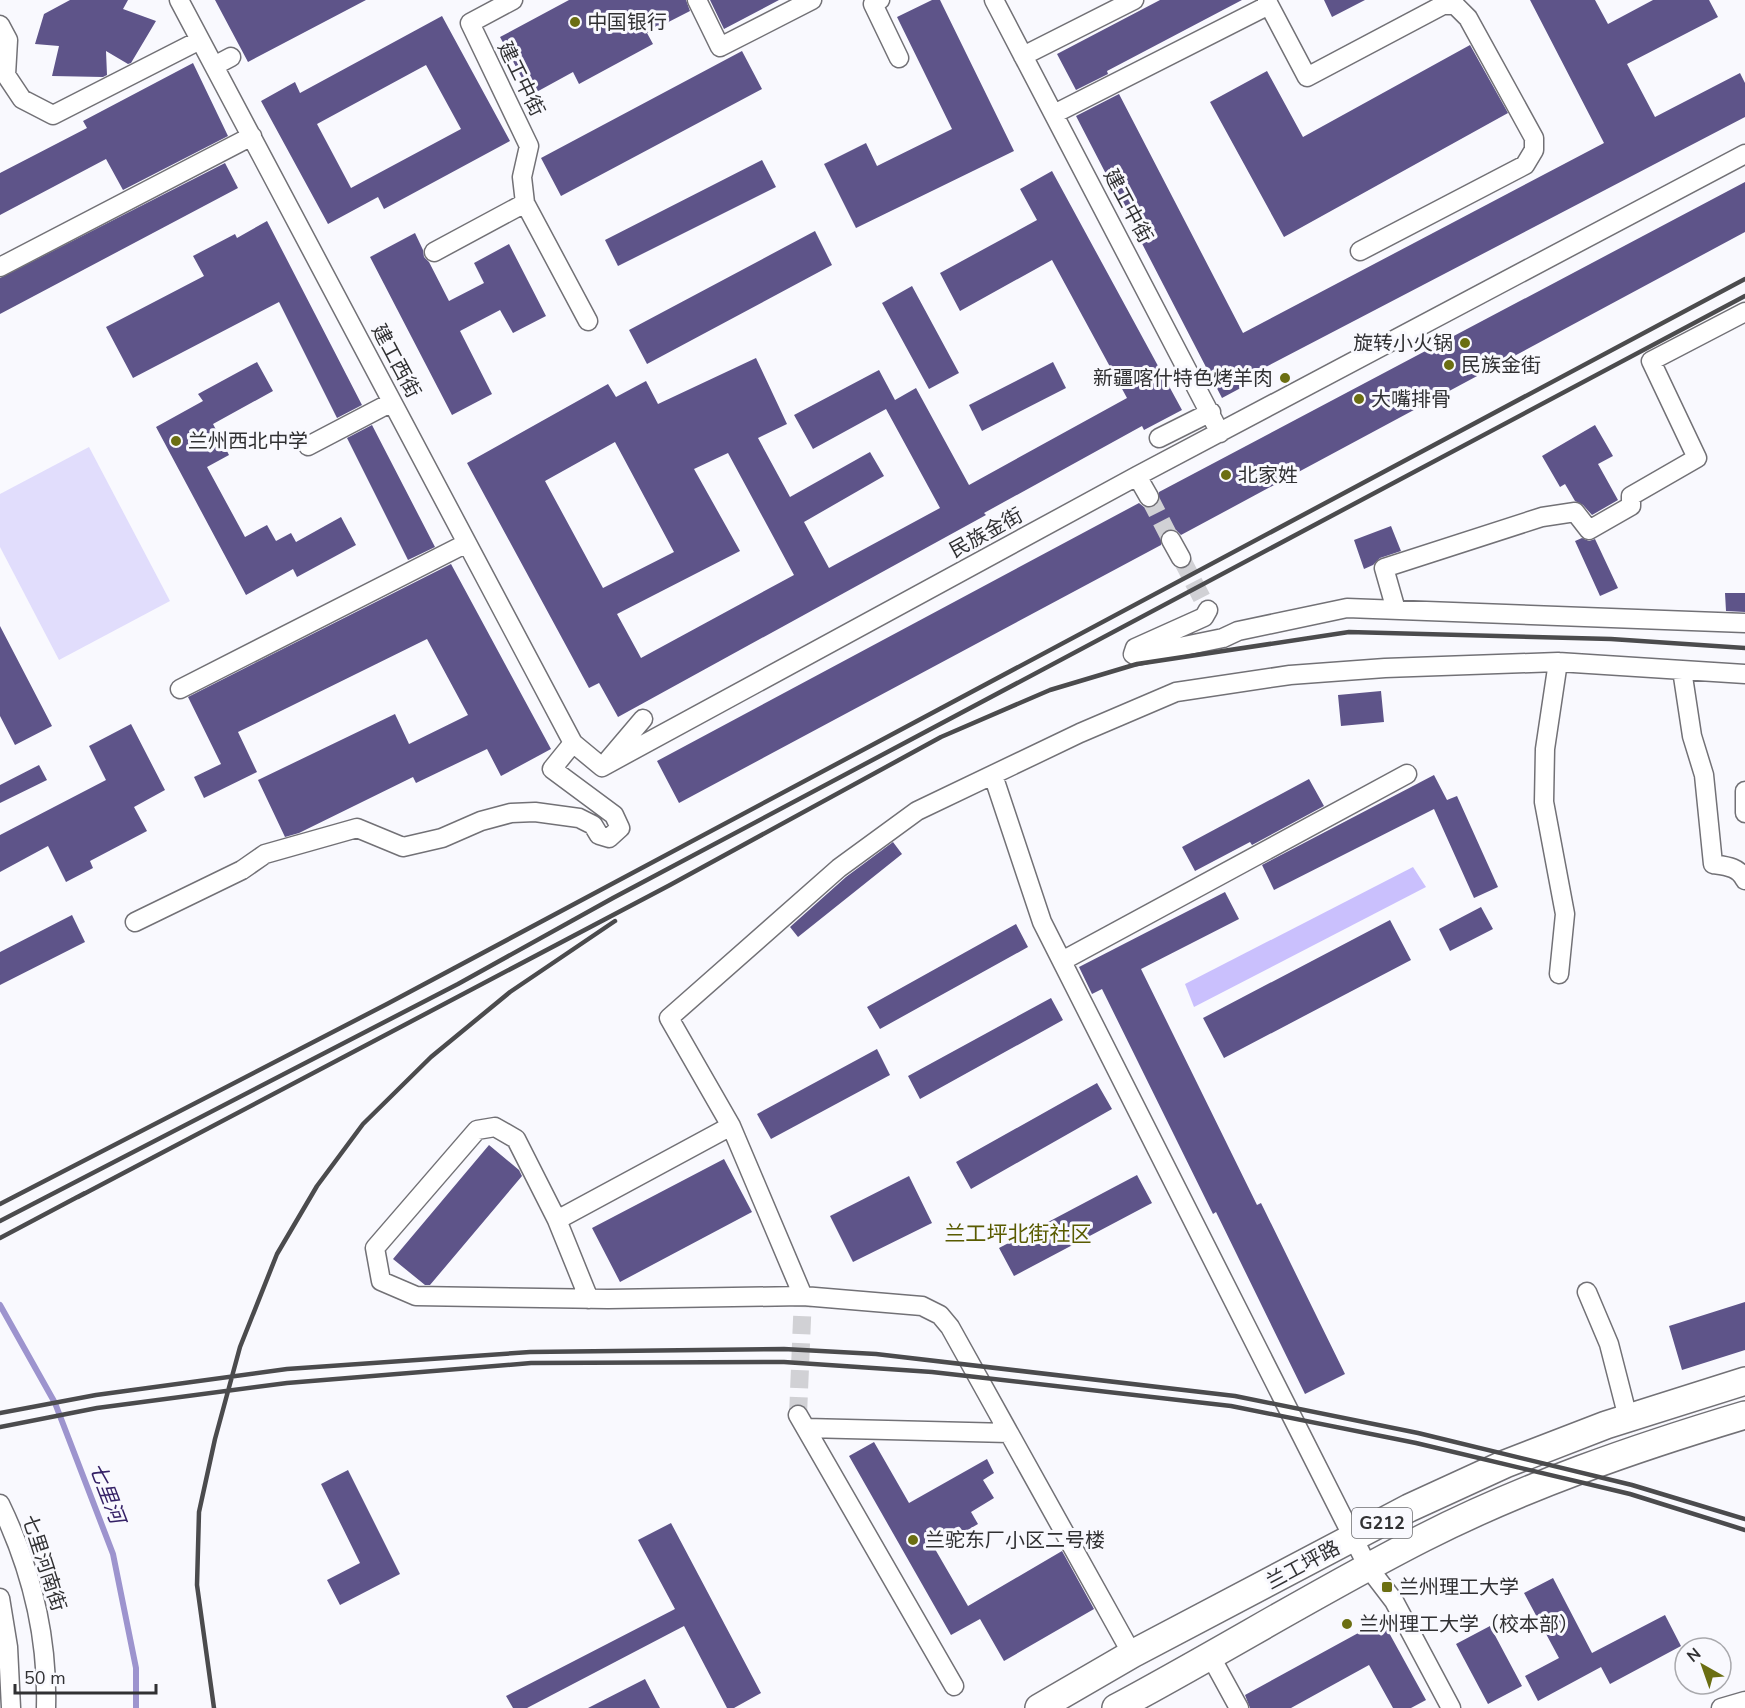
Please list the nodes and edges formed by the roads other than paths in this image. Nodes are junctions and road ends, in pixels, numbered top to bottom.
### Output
1 (179, 0) edge
2 (513, 0) edge
3 (697, 0) edge
4 (812, 0) edge
5 (880, 0) edge
6 (994, 0) edge
7 (1134, 0) edge
8 (1268, 2) edge
9 (0, 25) edge
10 (201, 40) junction
11 (1023, 56) junction
12 (231, 57) dead end
13 (899, 58) dead end
14 (214, 66) junction
15 (1054, 114) junction
16 (252, 136) junction
17 (1745, 154) edge
18 (525, 203) junction
19 (1360, 251) dead end
20 (434, 252) dead end
21 (0, 267) edge
22 (1745, 312) edge
23 (588, 321) dead end
24 (392, 402) junction
25 (1211, 412) junction
26 (1220, 433) junction
27 (1159, 438) dead end
28 (308, 446) dead end
29 (1137, 476) junction
30 (1149, 498) tunnel mouth
31 (1171, 540) tunnel mouth
32 (467, 543) junction
33 (1180, 558) tunnel mouth
34 (1208, 610) dead end
35 (1396, 610) junction
36 (1745, 623) edge
37 (1558, 662) junction
38 (1682, 670) junction
39 (1745, 674) edge
40 (180, 689) dead end
41 (643, 719) dead end
42 (573, 743) junction
43 (602, 767) junction
44 (1407, 774) dead end
45 (993, 775) junction
46 (1745, 791) edge
47 (1745, 813) edge
48 (1744, 873) edge
49 (135, 922) dead end
50 (1062, 961) junction
51 (1559, 974) dead end
52 (731, 1126) junction
53 (557, 1220) junction
54 (1587, 1292) dead end
55 (803, 1296) junction
56 (589, 1299) junction
57 (1745, 1381) edge
58 (1745, 1415) edge
59 (1628, 1418) junction
60 (1009, 1433) junction
61 (0, 1504) edge
62 (1355, 1537) junction
63 (1368, 1567) junction
64 (0, 1598) edge
65 (1132, 1654) junction
66 (1211, 1657) junction
67 (4, 1668) edge
68 (954, 1686) dead end
69 (1745, 1701) edge
70 (10, 1708) edge
71 (46, 1708) edge
72 (1039, 1708) edge
73 (1116, 1708) edge
74 (1239, 1708) edge
75 (1451, 1708) edge
76 (1721, 1708) edge

1 - 10 street, 建工西街
2 - 18 street, 建工中街
3 - 4 street
5 - 13 street
6 - 11 street, 建工中街
7 - 11 street
8 - 15 street
8 - 19 street
9 - 10 street
10 - 14 street, 建工西街
11 - 15 street, 建工中街
12 - 14 street
14 - 16 street, 建工西街
15 - 25 street, 建工中街
16 - 21 street
16 - 24 street, 建工西街
17 - 26 street, 民族金街
18 - 20 street
18 - 23 street, 建工中街
22 - 35 street
24 - 28 street
24 - 32 street, 建工西街
25 - 26 street, 建工中街
25 - 27 street
26 - 29 street, 民族金街
29 - 30 street
29 - 43 street, 民族金街
31 - 33 street
32 - 40 street
32 - 42 street, 建工西街
34 - 35 street
35 - 36 street
37 - 38 street
37 - 45 street
37 - 51 street
38 - 39 street
38 - 48 street
41 - 43 street
42 - 43 street
42 - 49 street
44 - 50 street
45 - 50 street
45 - 52 street
46 - 47 street
50 - 62 street
52 - 53 street
52 - 55 street
53 - 56 street
53 - 56 street
54 - 59 street
55 - 56 street
55 - 60 street
57 - 59 highway, 兰工坪路 / G212
58 - 63 highway, 兰工坪路 / G212
59 - 62 highway, 兰工坪路 / G212
60 - 65 street
60 - 68 street
61 - 71 street, 七里河南街
62 - 63 street
62 - 65 highway, 兰工坪路 / G212
63 - 66 highway, 兰工坪路 / G212
63 - 75 street
64 - 67 street
65 - 72 highway, 兰工坪路 / G212
66 - 73 highway, 兰工坪路 / G212
66 - 74 street
67 - 70 street
69 - 76 street

